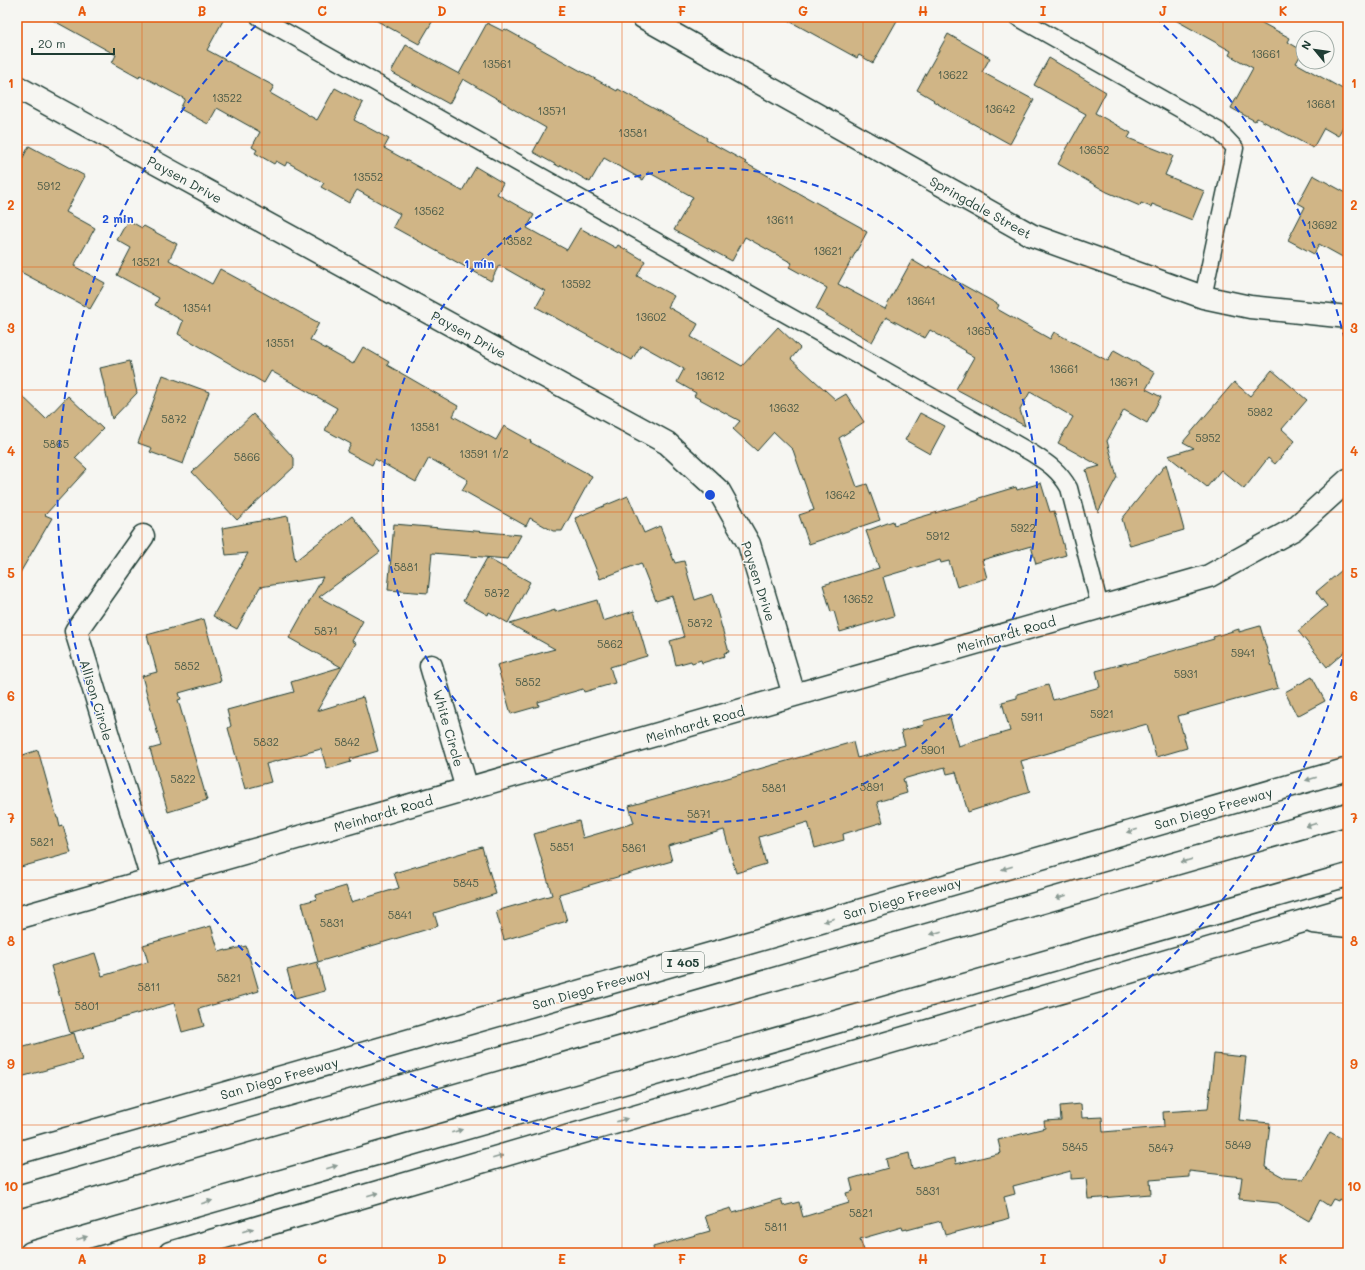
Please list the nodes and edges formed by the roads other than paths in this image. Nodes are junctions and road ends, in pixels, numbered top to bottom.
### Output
1 (259, 17) edge
2 (643, 17) edge
3 (1018, 17) edge
4 (17, 87) edge
5 (1203, 297) junction
6 (1348, 317) edge
7 (1348, 480) edge
8 (142, 536) dead end
9 (1100, 607) junction
10 (431, 666) dead end
11 (794, 695) junction
12 (1348, 768) edge
13 (467, 789) junction
14 (1348, 814) edge
15 (1348, 875) edge
16 (152, 879) junction
17 (1348, 908) edge
18 (17, 918) edge
19 (1302, 921) junction
20 (1348, 926) edge
21 (17, 1153) edge
22 (17, 1197) edge
23 (31, 1253) edge
24 (170, 1253) edge

1 - 9 lane
2 - 5 main road, Springdale Street
3 - 5 lane
4 - 11 main road, Paysen Drive
5 - 6 main road, Springdale Street
7 - 9 main road, Meinhardt Road
8 - 16 main road, Allison Circle
9 - 11 main road, Meinhardt Road
10 - 13 main road, White Circle
11 - 13 main road, Meinhardt Road
12 -> 21 main road, San Diego Freeway / I 405
13 - 16 main road, Meinhardt Road
14 -> 22 main road
23 -> 15 main road
16 - 18 main road, Meinhardt Road
17 - 19 main road
19 - 20 main road
24 -> 19 main road

